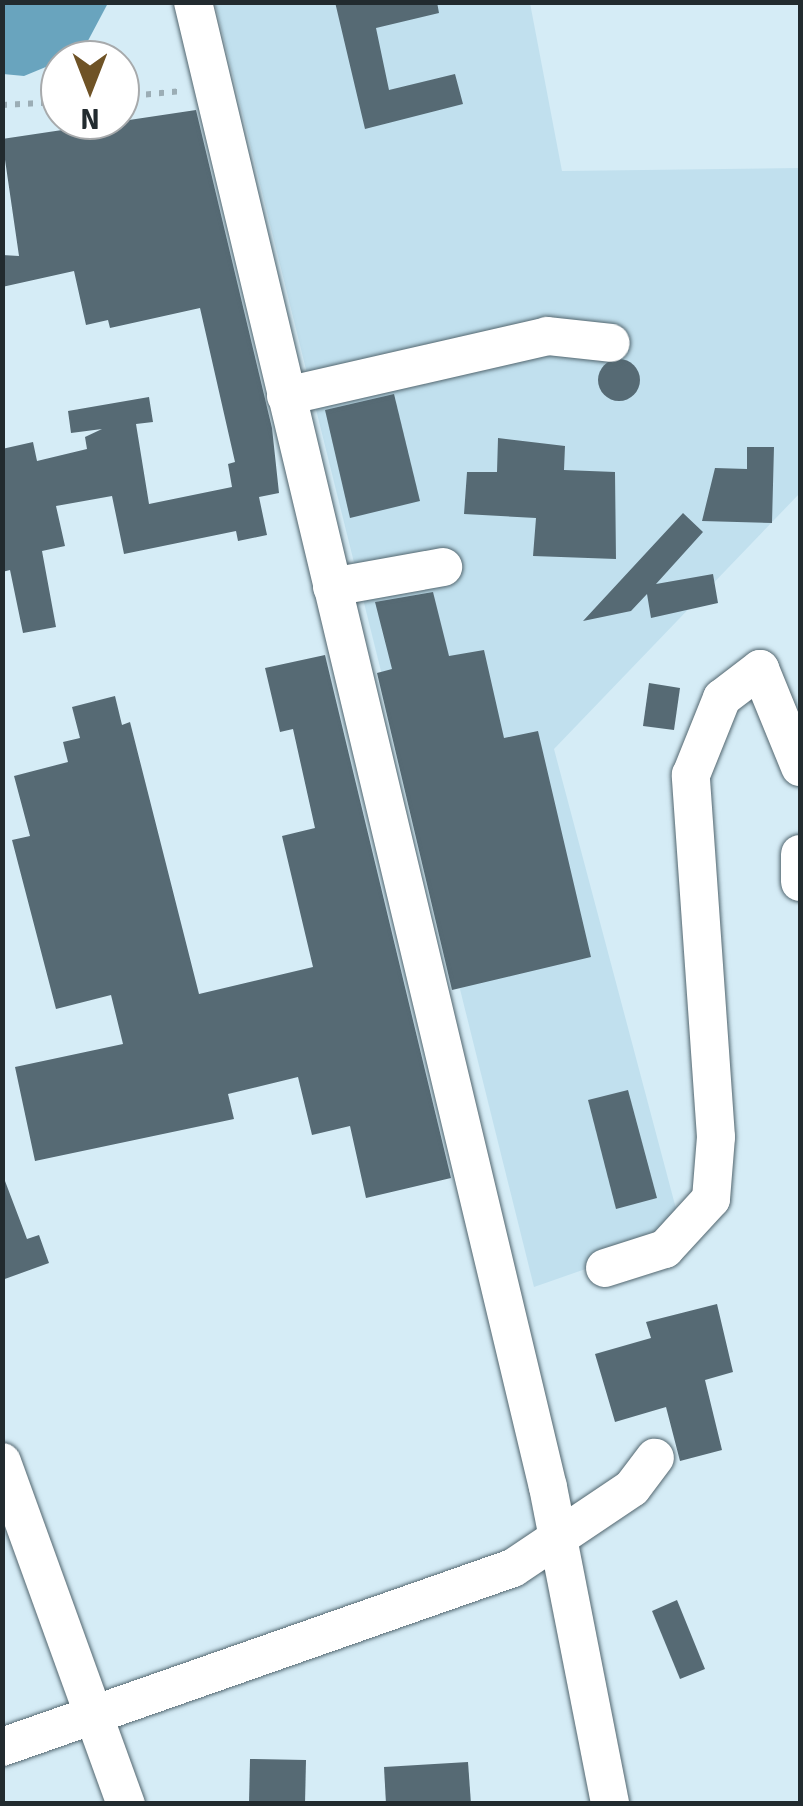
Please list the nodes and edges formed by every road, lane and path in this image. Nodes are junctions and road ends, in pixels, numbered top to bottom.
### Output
1 (192, 2) edge
2 (213, 88) junction
3 (140, 95) edge
4 (40, 103) edge
5 (2, 104) edge
6 (612, 344) dead end
7 (286, 396) junction
8 (443, 567) dead end
9 (332, 587) junction
10 (800, 767) edge
11 (800, 854) edge
12 (800, 882) edge
13 (605, 1268) dead end
14 (655, 1458) dead end
15 (2, 1462) edge
16 (561, 1541) junction
17 (95, 1717) junction
18 (2, 1747) edge
19 (614, 1795) edge
20 (126, 1804) edge

1 - 2 street
2 - 3 path
2 - 7 street
4 - 5 path
6 - 7 street
7 - 9 street
8 - 9 street
9 - 16 street
10 - 13 street
11 - 12 street
14 - 16 street
15 - 17 street
16 - 17 street
16 - 19 street
17 - 18 street
17 - 20 street

